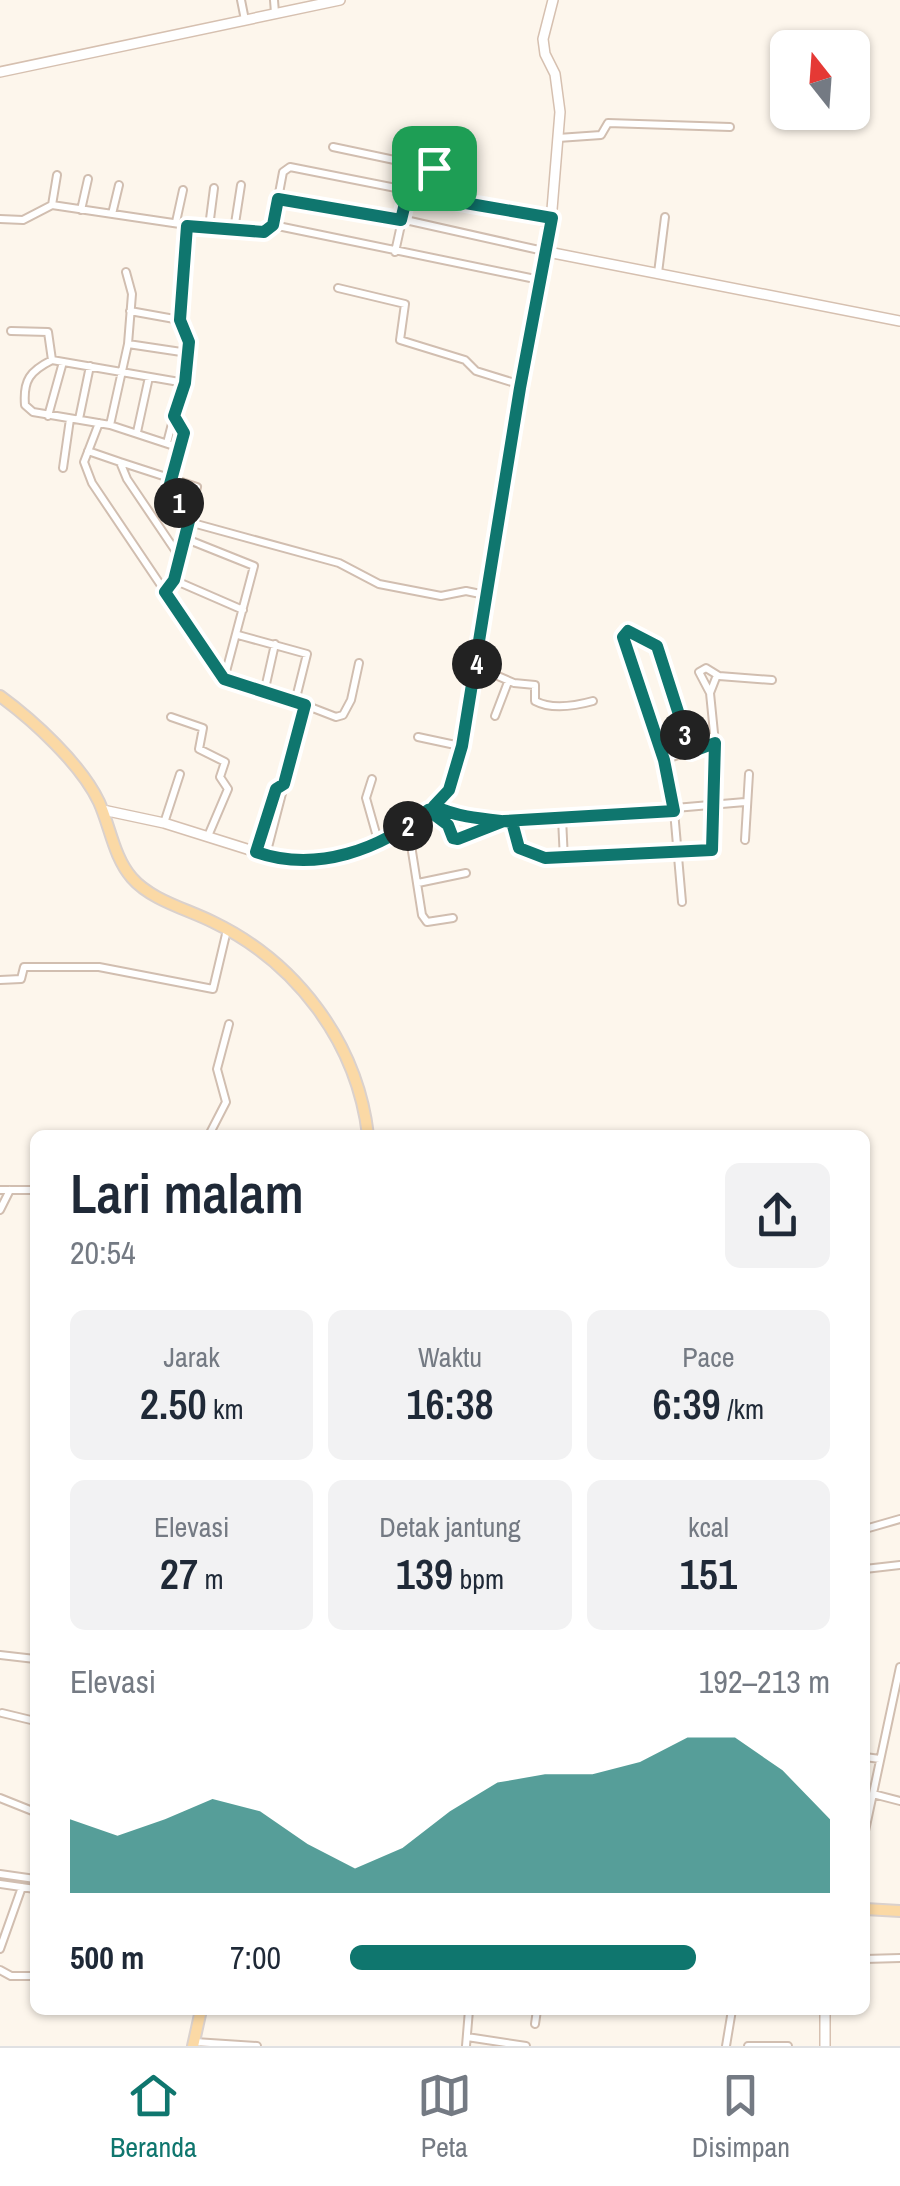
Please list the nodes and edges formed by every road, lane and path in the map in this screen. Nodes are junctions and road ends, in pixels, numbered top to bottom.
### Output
1 (241, 0) edge
2 (274, 0) edge
3 (340, 0) edge
4 (553, 0) edge
5 (318, 3) edge
6 (275, 13) junction
7 (245, 20) junction
8 (0, 72) edge
9 (730, 128) dead end
10 (427, 132) dead end
11 (558, 138) junction
12 (332, 147) dead end
13 (414, 166) junction
14 (56, 175) dead end
15 (88, 179) dead end
16 (118, 185) dead end
17 (241, 185) dead end
18 (214, 188) dead end
19 (184, 190) dead end
20 (408, 194) junction
21 (436, 198) junction
22 (278, 199) junction
23 (52, 205) junction
24 (81, 210) junction
25 (112, 214) junction
26 (665, 217) dead end
27 (552, 218) junction
28 (0, 219) edge
29 (401, 220) junction
30 (176, 222) junction
31 (273, 225) junction
32 (187, 226) junction
33 (208, 227) junction
34 (234, 230) junction
35 (395, 252) junction
36 (548, 252) junction
37 (126, 272) dead end
38 (658, 273) junction
39 (540, 280) junction
40 (338, 288) dead end
41 (130, 311) junction
42 (180, 320) junction
43 (900, 321) edge
44 (12, 331) dead end
45 (128, 344) junction
46 (188, 354) junction
47 (52, 360) junction
48 (63, 362) junction
49 (90, 366) junction
50 (122, 372) junction
51 (149, 377) junction
52 (185, 383) junction
53 (521, 385) junction
54 (48, 416) junction
55 (174, 416) junction
56 (74, 419) junction
57 (99, 423) junction
58 (110, 425) junction
59 (137, 432) junction
60 (167, 443) junction
61 (180, 448) junction
62 (88, 451) junction
63 (120, 462) junction
64 (63, 468) dead end
65 (172, 478) junction
66 (189, 520) junction
67 (184, 538) junction
68 (180, 557) junction
69 (174, 580) junction
70 (165, 592) junction
71 (485, 595) junction
72 (243, 610) junction
73 (238, 635) junction
74 (275, 644) junction
75 (359, 663) dead end
76 (476, 668) junction
77 (716, 675) junction
78 (224, 679) junction
79 (772, 680) dead end
80 (508, 682) junction
81 (264, 693) junction
82 (710, 694) junction
83 (0, 696) edge
84 (593, 701) dead end
85 (295, 702) junction
86 (305, 705) junction
87 (495, 716) dead end
88 (172, 717) dead end
89 (418, 737) dead end
90 (715, 743) junction
91 (462, 746) junction
92 (691, 752) junction
93 (664, 760) junction
94 (180, 774) dead end
95 (748, 774) dead end
96 (372, 779) dead end
97 (745, 802) junction
98 (712, 806) junction
99 (431, 808) junction
100 (102, 810) junction
101 (674, 811) junction
102 (449, 813) junction
103 (562, 818) junction
104 (508, 821) junction
105 (164, 822) junction
106 (448, 825) junction
107 (408, 826) junction
108 (208, 836) junction
109 (745, 840) dead end
110 (379, 844) junction
111 (261, 854) junction
112 (678, 854) junction
113 (564, 860) junction
114 (466, 873) dead end
115 (418, 882) junction
116 (682, 902) dead end
117 (453, 918) dead end
118 (228, 929) junction
119 (0, 980) edge
120 (229, 1024) dead end
121 (212, 1130) edge
122 (367, 1130) edge
123 (0, 1190) edge
124 (10, 1190) junction
125 (30, 1190) edge
126 (0, 1210) edge
127 (900, 1519) edge
128 (870, 1527) edge
129 (900, 1565) edge
130 (870, 1568) edge
131 (0, 1655) edge
132 (30, 1658) edge
133 (900, 1667) edge
134 (2, 1713) edge
135 (30, 1720) edge
136 (870, 1757) edge
137 (880, 1759) junction
138 (873, 1794) junction
139 (0, 1798) edge
140 (900, 1800) edge
141 (870, 1808) edge
142 (30, 1810) edge
143 (0, 1874) edge
144 (30, 1878) edge
145 (0, 1884) edge
146 (22, 1887) junction
147 (30, 1888) edge
148 (870, 1909) edge
149 (900, 1911) edge
150 (0, 1950) edge
151 (900, 1958) edge
152 (870, 1959) edge
153 (0, 1970) edge
154 (30, 1976) edge
155 (199, 2015) edge
156 (469, 2015) edge
157 (536, 2015) edge
158 (731, 2015) edge
159 (826, 2015) edge
160 (535, 2024) dead end
161 (467, 2036) junction
162 (194, 2044) edge
163 (257, 2046) edge
164 (466, 2046) edge
165 (526, 2046) edge
166 (726, 2046) edge
167 (748, 2046) edge
168 (788, 2046) edge
169 (825, 2046) edge

1 - 7 street
2 - 6 street
3 - 5 main road
4 - 11 main road
5 - 6 main road
6 - 7 main road
7 - 8 main road
9 - 11 street
10 - 13 street
11 - 27 main road
12 - 13 street
13 - 20 street
13 - 21 street
14 - 23 street
15 - 24 street
16 - 25 street
17 - 34 street
18 - 33 street
19 - 30 street
20 - 21 street
20 - 22 street
20 - 29 street
21 - 27 street
22 - 29 street
22 - 31 street
23 - 24 street
23 - 28 street
24 - 25 street
25 - 30 street
26 - 38 street
27 - 36 main road
29 - 35 street
29 - 36 street
30 - 32 street
31 - 34 street
31 - 35 street
32 - 33 street
32 - 42 street
33 - 34 street
35 - 39 street
36 - 38 main road
36 - 39 main road
37 - 41 street
38 - 43 main road
39 - 53 main road
40 - 53 street
41 - 42 street
41 - 45 street
42 - 46 street
44 - 47 street
45 - 46 street
45 - 50 street
46 - 52 street
47 - 48 street
47 - 54 street
48 - 49 street
48 - 54 street
49 - 50 street
49 - 56 street
50 - 51 street
50 - 58 street
51 - 52 street
51 - 59 street
52 - 55 street
53 - 71 main road
54 - 56 street
55 - 60 street
55 - 61 street
56 - 57 street
56 - 64 street
57 - 58 street
57 - 62 street
58 - 59 street
59 - 60 street
60 - 61 street
61 - 65 street
62 - 63 street
62 - 70 street
63 - 65 street
63 - 68 street
65 - 66 street
65 - 66 street
66 - 67 street
66 - 71 street
67 - 68 street
67 - 72 street
68 - 69 street
69 - 70 street
69 - 72 street
70 - 78 street
71 - 76 main road
72 - 73 street
73 - 74 street
73 - 78 street
74 - 81 street
74 - 85 street
75 - 86 street
76 - 80 street
76 - 91 main road
77 - 79 street
77 - 82 street
77 - 82 street
78 - 81 street
80 - 84 street
80 - 87 street
81 - 85 street
82 - 90 street
83 - 100 main road
85 - 86 street
86 - 111 street
88 - 108 street
89 - 91 street
90 - 92 street
90 - 98 street
91 - 99 main road
92 - 93 street
92 - 93 street
93 - 101 street
94 - 105 street
95 - 97 street
96 - 110 street
97 - 98 street
97 - 109 street
98 - 101 street
98 - 112 street
99 - 102 street
99 - 106 street
99 - 107 main road
100 - 105 main road
100 - 118 main road
101 - 103 street
101 - 112 street
102 - 104 street
102 - 106 street
103 - 104 street
103 - 113 street
104 - 106 street
104 - 113 street
105 - 108 main road
107 - 110 main road
107 - 115 street
108 - 111 main road
110 - 111 main road
112 - 113 street
112 - 116 street
114 - 115 street
115 - 117 street
118 - 119 street
118 - 122 main road
120 - 121 street
123 - 124 street
124 - 125 street
124 - 126 street
127 - 128 street
129 - 130 street
131 - 132 street
133 - 137 street
134 - 135 street
136 - 137 street
137 - 138 street
138 - 140 street
138 - 141 street
139 - 142 street
143 - 144 street
145 - 146 street
146 - 147 street
146 - 150 street
148 - 149 main road
151 - 152 street
153 - 154 street
155 - 162 main road
156 - 161 street
157 - 160 street
158 - 166 street
159 - 169 main road
161 - 164 street
161 - 165 street
162 - 163 street
167 - 168 street

